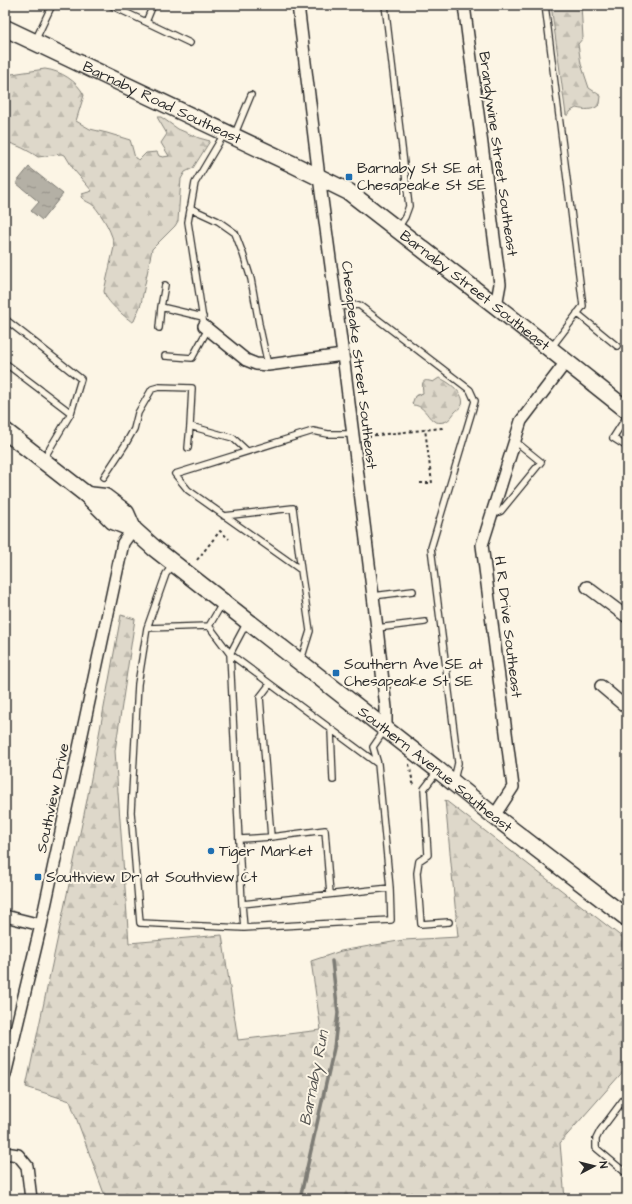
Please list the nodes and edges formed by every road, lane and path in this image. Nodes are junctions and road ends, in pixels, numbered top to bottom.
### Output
1 (52, 5) edge
2 (110, 5) edge
3 (153, 5) edge
4 (298, 5) edge
5 (385, 5) edge
6 (464, 5) edge
7 (545, 5) edge
8 (146, 22) junction
9 (5, 28) edge
10 (34, 42) junction
11 (190, 43) dead end
12 (251, 95) dead end
13 (230, 134) junction
14 (319, 177) junction
15 (190, 208) junction
16 (397, 230) junction
17 (165, 285) dead end
18 (161, 306) junction
19 (496, 306) junction
20 (337, 307) junction
21 (577, 314) junction
22 (5, 319) edge
23 (205, 324) junction
24 (159, 328) dead end
25 (617, 346) dead end
26 (549, 349) junction
27 (343, 355) junction
28 (165, 356) dead end
29 (566, 362) junction
30 (5, 363) edge
31 (268, 365) junction
32 (627, 410) edge
33 (71, 413) junction
34 (627, 416) edge
35 (444, 425) dead end
36 (190, 426) junction
37 (425, 429) junction
38 (5, 431) edge
39 (353, 434) junction
40 (368, 436) dead end
41 (515, 440) junction
42 (627, 447) edge
43 (188, 448) dead end
44 (247, 451) junction
45 (43, 460) junction
46 (104, 477) dead end
47 (420, 483) dead end
48 (492, 515) junction
49 (224, 516) junction
50 (133, 529) junction
51 (229, 539) dead end
52 (197, 560) dead end
53 (174, 564) junction
54 (301, 570) junction
55 (587, 587) dead end
56 (413, 591) dead end
57 (373, 596) junction
58 (223, 602) junction
59 (627, 617) edge
60 (248, 621) junction
61 (425, 622) dead end
62 (209, 626) junction
63 (147, 628) junction
64 (376, 628) junction
65 (230, 654) junction
66 (300, 663) junction
67 (270, 684) junction
68 (600, 686) dead end
69 (627, 708) edge
70 (386, 729) junction
71 (331, 730) junction
72 (408, 763) dead end
73 (378, 764) junction
74 (438, 770) junction
75 (333, 780) dead end
76 (453, 783) junction
77 (424, 795) junction
78 (494, 816) junction
79 (271, 837) junction
80 (240, 839) junction
81 (390, 888) junction
82 (330, 894) junction
83 (242, 904) junction
84 (5, 916) edge
85 (627, 918) edge
86 (449, 922) dead end
87 (41, 925) junction
88 (244, 928) junction
89 (5, 1075) edge
90 (627, 1095) edge
91 (5, 1153) edge
92 (627, 1174) edge
93 (31, 1199) edge

1 - 10 lane
2 - 8 lane
3 - 8 lane
4 - 14 street, Chesapeake Street Southeast
5 - 16 lane
6 - 19 street, Brandywine Street Southeast
7 - 21 lane
8 - 11 lane
9 - 10 main road, Barnaby Road Southeast
10 - 13 main road, Barnaby Road Southeast
12 - 13 lane
13 - 14 main road, Barnaby Road Southeast
13 - 15 lane
14 - 16 main road, Barnaby Street Southeast
14 - 20 street, Chesapeake Street Southeast
15 - 23 lane
15 - 31 lane
16 - 19 main road, Barnaby Street Southeast
17 - 18 lane
18 - 23 lane
18 - 24 lane
19 - 26 main road, Barnaby Street Southeast
20 - 27 street, Chesapeake Street Southeast
20 - 76 lane
21 - 25 lane
21 - 26 lane
22 - 33 lane
23 - 28 lane
23 - 31 street
26 - 29 main road, Barnaby Street Southeast
27 - 31 street
27 - 39 street, Chesapeake Street Southeast
29 - 32 main road, Barnaby Street Southeast
29 - 41 street, H R Drive Southeast
30 - 33 lane
33 - 45 lane
34 - 42 lane
35 - 37 path
36 - 43 lane
36 - 44 lane
36 - 46 lane
37 - 40 path
37 - 47 path
38 - 45 main road, Southern Avenue Southeast
39 - 44 lane
39 - 57 street, Chesapeake Street Southeast
41 - 48 street, H R Drive Southeast
41 - 48 lane
44 - 49 lane
45 - 50 main road, Southern Avenue Southeast
48 - 78 street, H R Drive Southeast
49 - 54 lane
49 - 54 lane
50 - 53 main road, Southern Avenue Southeast
50 - 87 street, Southview Drive
51 - 52 path
53 - 58 main road, Southern Avenue Southeast
53 - 63 lane
54 - 66 lane
55 - 59 street
56 - 57 lane
57 - 64 street, Chesapeake Street Southeast
58 - 60 main road, Southern Avenue Southeast
58 - 62 lane
60 - 65 lane
60 - 66 main road, Southern Avenue Southeast
61 - 64 lane
62 - 63 lane
62 - 65 lane
63 - 88 lane
64 - 70 street, Chesapeake Street Southeast
65 - 67 lane
65 - 80 lane
66 - 70 main road, Southern Avenue Southeast
67 - 71 lane
67 - 79 lane
68 - 69 street
70 - 73 lane
70 - 74 main road, Southern Avenue Southeast
71 - 73 lane
71 - 75 lane
72 - 77 path
73 - 81 lane
74 - 76 main road, Southern Avenue Southeast
74 - 77 lane
76 - 78 main road, Southern Avenue Southeast
77 - 86 lane
78 - 85 main road, Southern Avenue Southeast
79 - 80 lane
79 - 82 lane
80 - 83 lane
81 - 82 lane
81 - 88 lane
82 - 83 lane
83 - 88 lane
84 - 87 street
87 - 89 street, Southview Drive
90 - 92 lane
91 - 93 street

